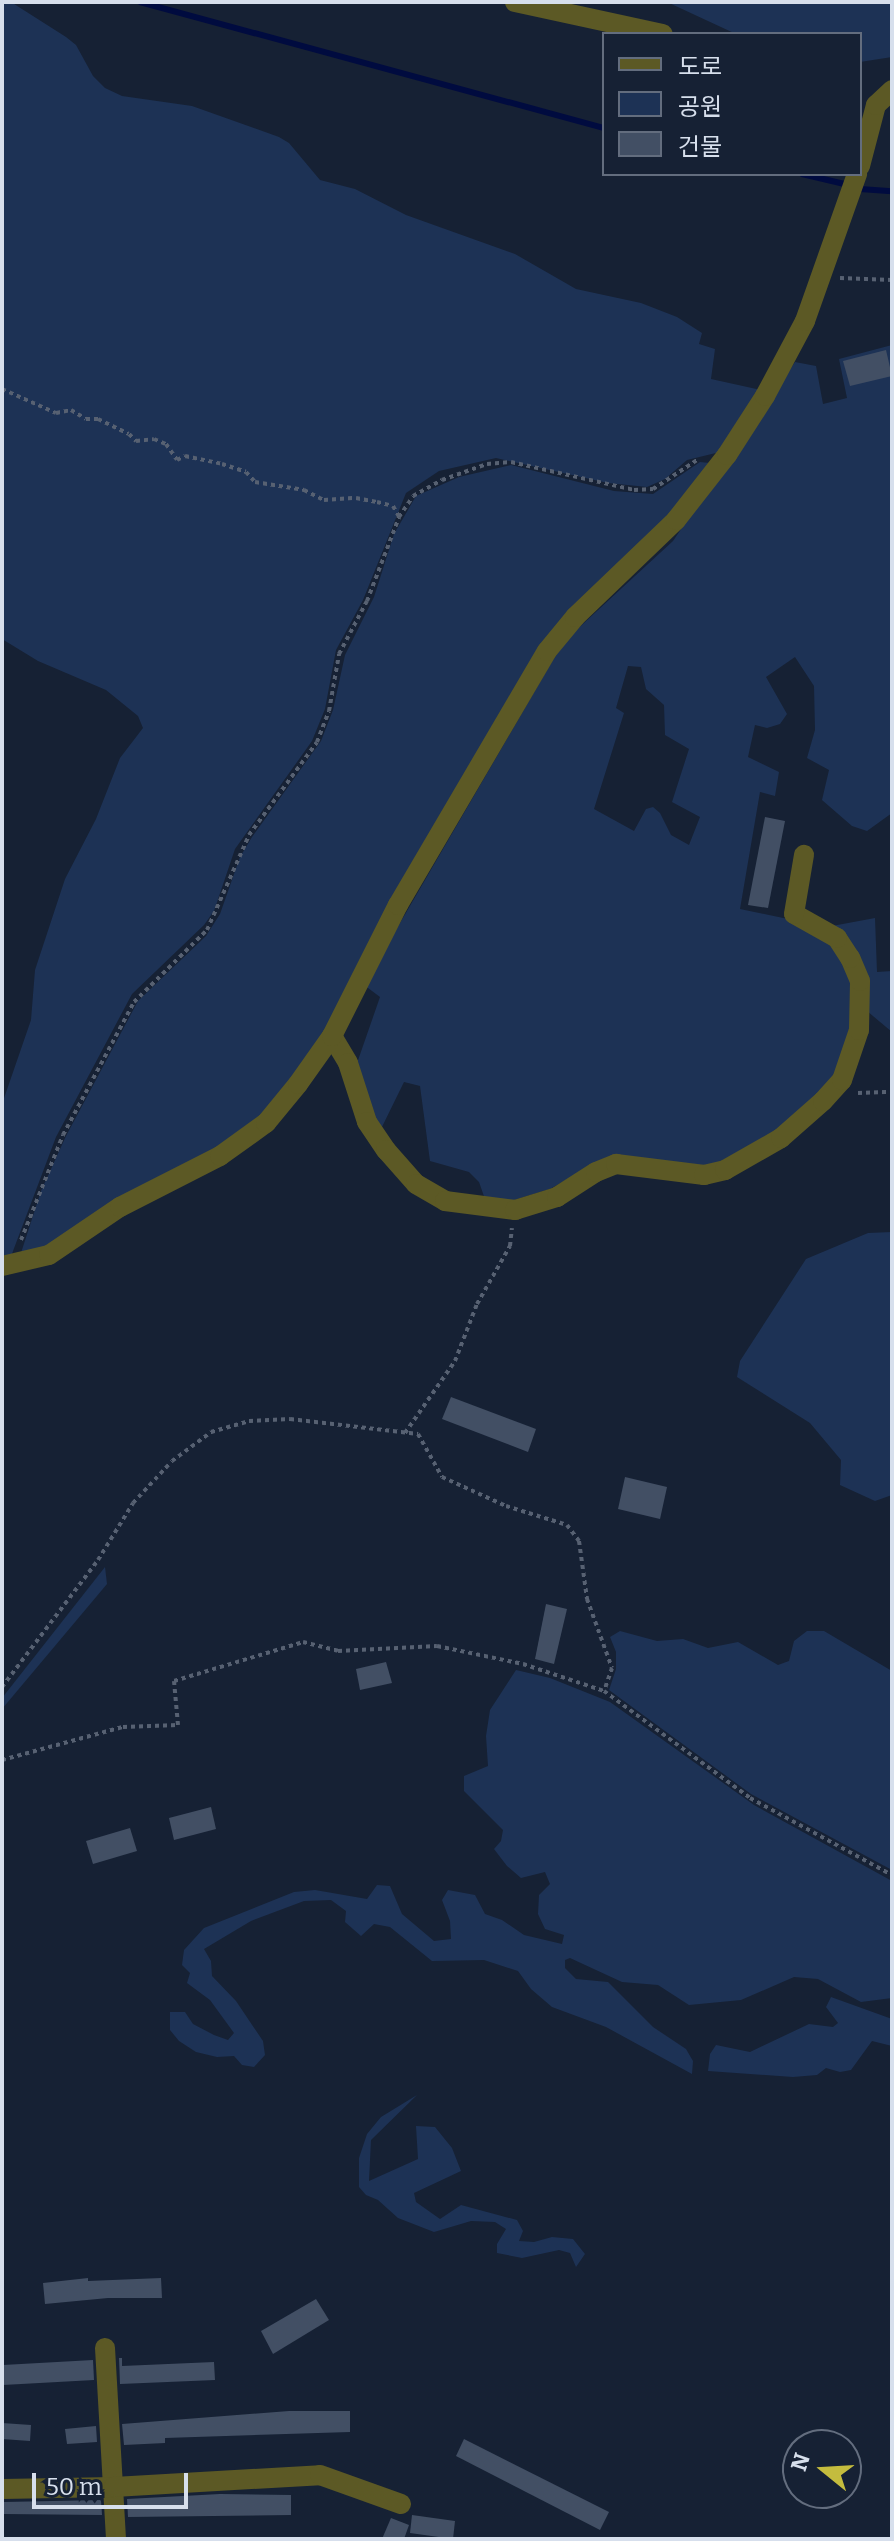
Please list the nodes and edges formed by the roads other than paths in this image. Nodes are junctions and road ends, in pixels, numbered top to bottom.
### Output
1 (515, 2) edge
2 (654, 32) edge
3 (892, 90) edge
4 (868, 102) edge
5 (862, 150) edge
6 (856, 176) edge
7 (804, 855) dead end
8 (332, 1036) junction
9 (8, 1266) edge
10 (105, 2348) dead end
11 (114, 2487) junction
12 (2, 2489) edge
13 (401, 2504) dead end
14 (116, 2539) edge

1 - 2 street
3 - 4 street
4 - 5 street
6 - 8 street
7 - 8 street
8 - 9 street
10 - 11 street
11 - 12 street
11 - 13 street
11 - 14 street

